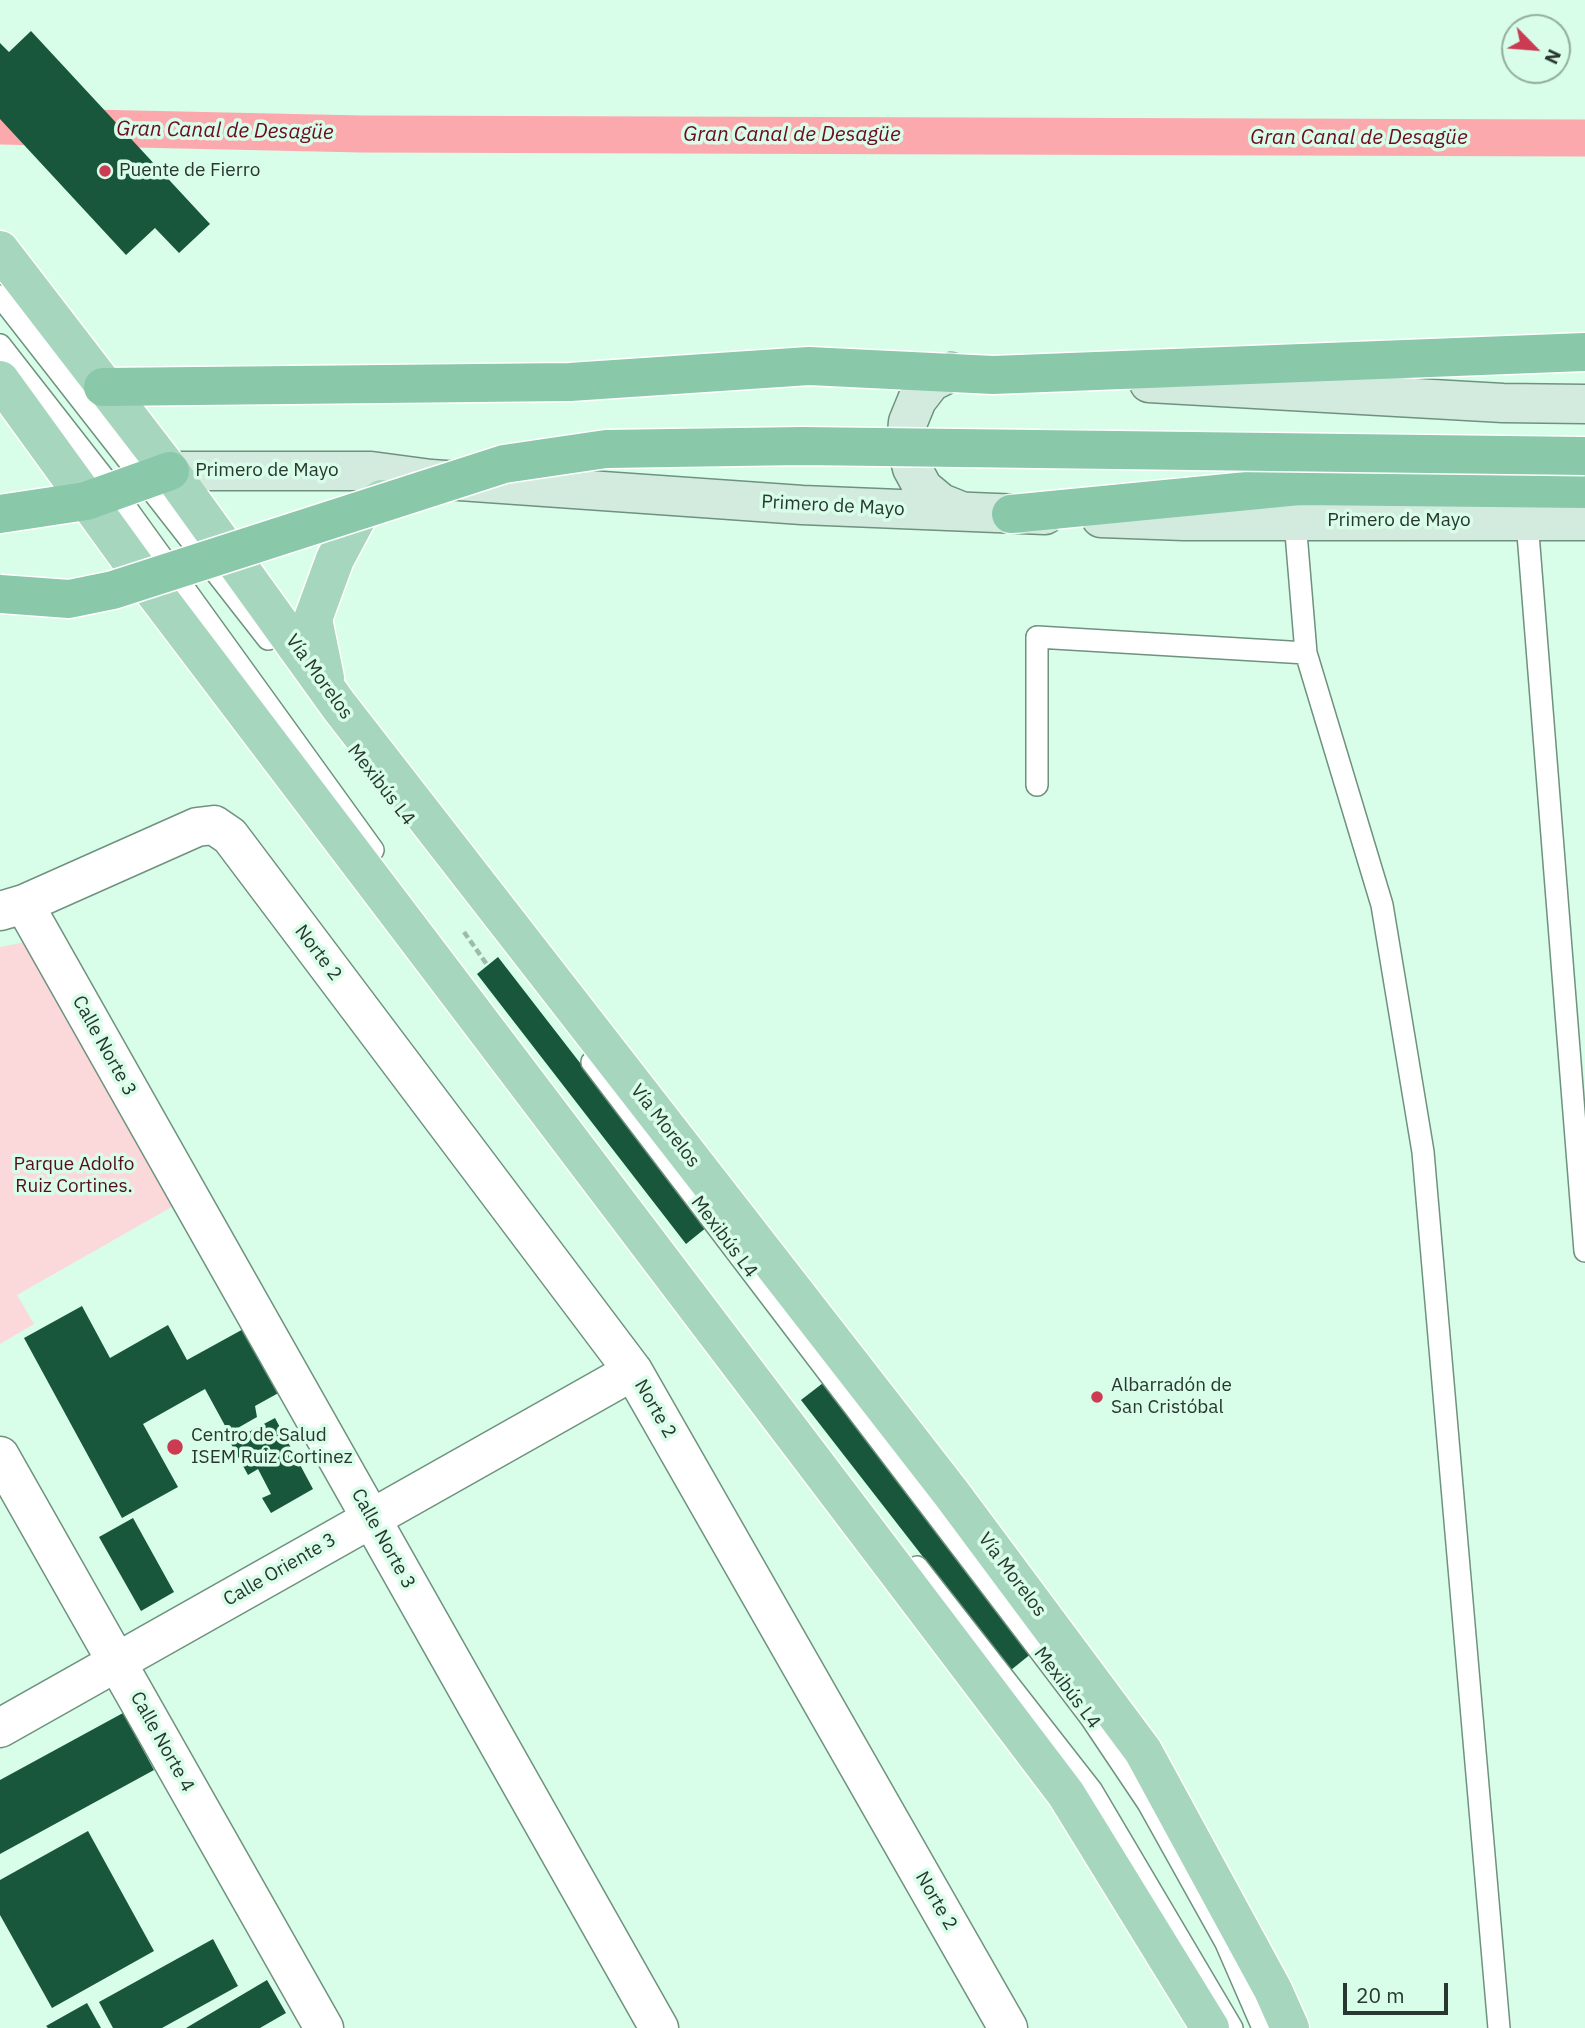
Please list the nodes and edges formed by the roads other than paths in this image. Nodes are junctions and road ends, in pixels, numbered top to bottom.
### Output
1 (0, 250) edge
2 (16, 301) edge
3 (0, 345) edge
4 (1573, 351) edge
5 (951, 372) junction
6 (993, 375) junction
7 (103, 387) junction
8 (7, 390) edge
9 (1503, 403) junction
10 (1585, 404) edge
11 (1585, 414) edge
12 (1585, 456) edge
13 (431, 479) junction
14 (129, 486) junction
15 (1585, 489) edge
16 (1297, 504) junction
17 (962, 512) junction
18 (0, 514) edge
19 (1011, 514) joint
20 (1527, 521) junction
21 (1585, 521) edge
22 (0, 594) edge
23 (1306, 653) junction
24 (328, 691) junction
25 (1037, 785) dead end
26 (12, 908) edge
27 (1585, 1251) edge
28 (633, 1371) junction
29 (0, 1456) edge
30 (372, 1518) junction
31 (117, 1662) junction
32 (0, 1728) edge
33 (324, 2028) edge
34 (659, 2028) edge
35 (1008, 2028) edge
36 (1210, 2028) edge
37 (1232, 2028) edge
38 (1263, 2028) edge
39 (1290, 2028) edge
40 (1499, 2028) edge

1 - 2 main road, Vía Morelos
2 - 7 main road, Vía Morelos
2 - 8 lane
2 - 14 lane, Mexibús L4
3 - 8 lane
4 - 6 highway
5 - 6 highway
5 - 7 highway
5 - 17 main road
6 - 9 main road
7 - 14 main road, Vía Morelos
8 - 14 main road, Vía Morelos
9 - 10 main road
9 - 11 main road
12 - 22 highway, bridge
13 - 14 main road, Primero de Mayo
13 - 17 main road, Primero de Mayo
13 - 24 main road
14 - 18 highway
14 - 24 main road, Vía Morelos
14 - 36 main road, Vía Morelos
14 - 37 lane, Mexibús L4
14 - 38 lane, Mexibús L4
15 - 16 highway
16 - 19 highway
16 - 20 main road, Primero de Mayo
16 - 23 lane
17 - 19 main road, Primero de Mayo
20 - 21 main road, Primero de Mayo
20 - 27 lane
23 - 25 lane
23 - 40 lane
24 - 39 main road, Vía Morelos
26 - 28 street, Norte 2
26 - 30 street, Calle Norte 3
28 - 30 street, Calle Oriente 3
28 - 35 street, Norte 2
29 - 31 street, Calle Norte 4
30 - 31 street, Calle Oriente 3
30 - 34 street, Calle Norte 3
31 - 32 street, Calle Oriente 3
31 - 33 street, Calle Norte 4

